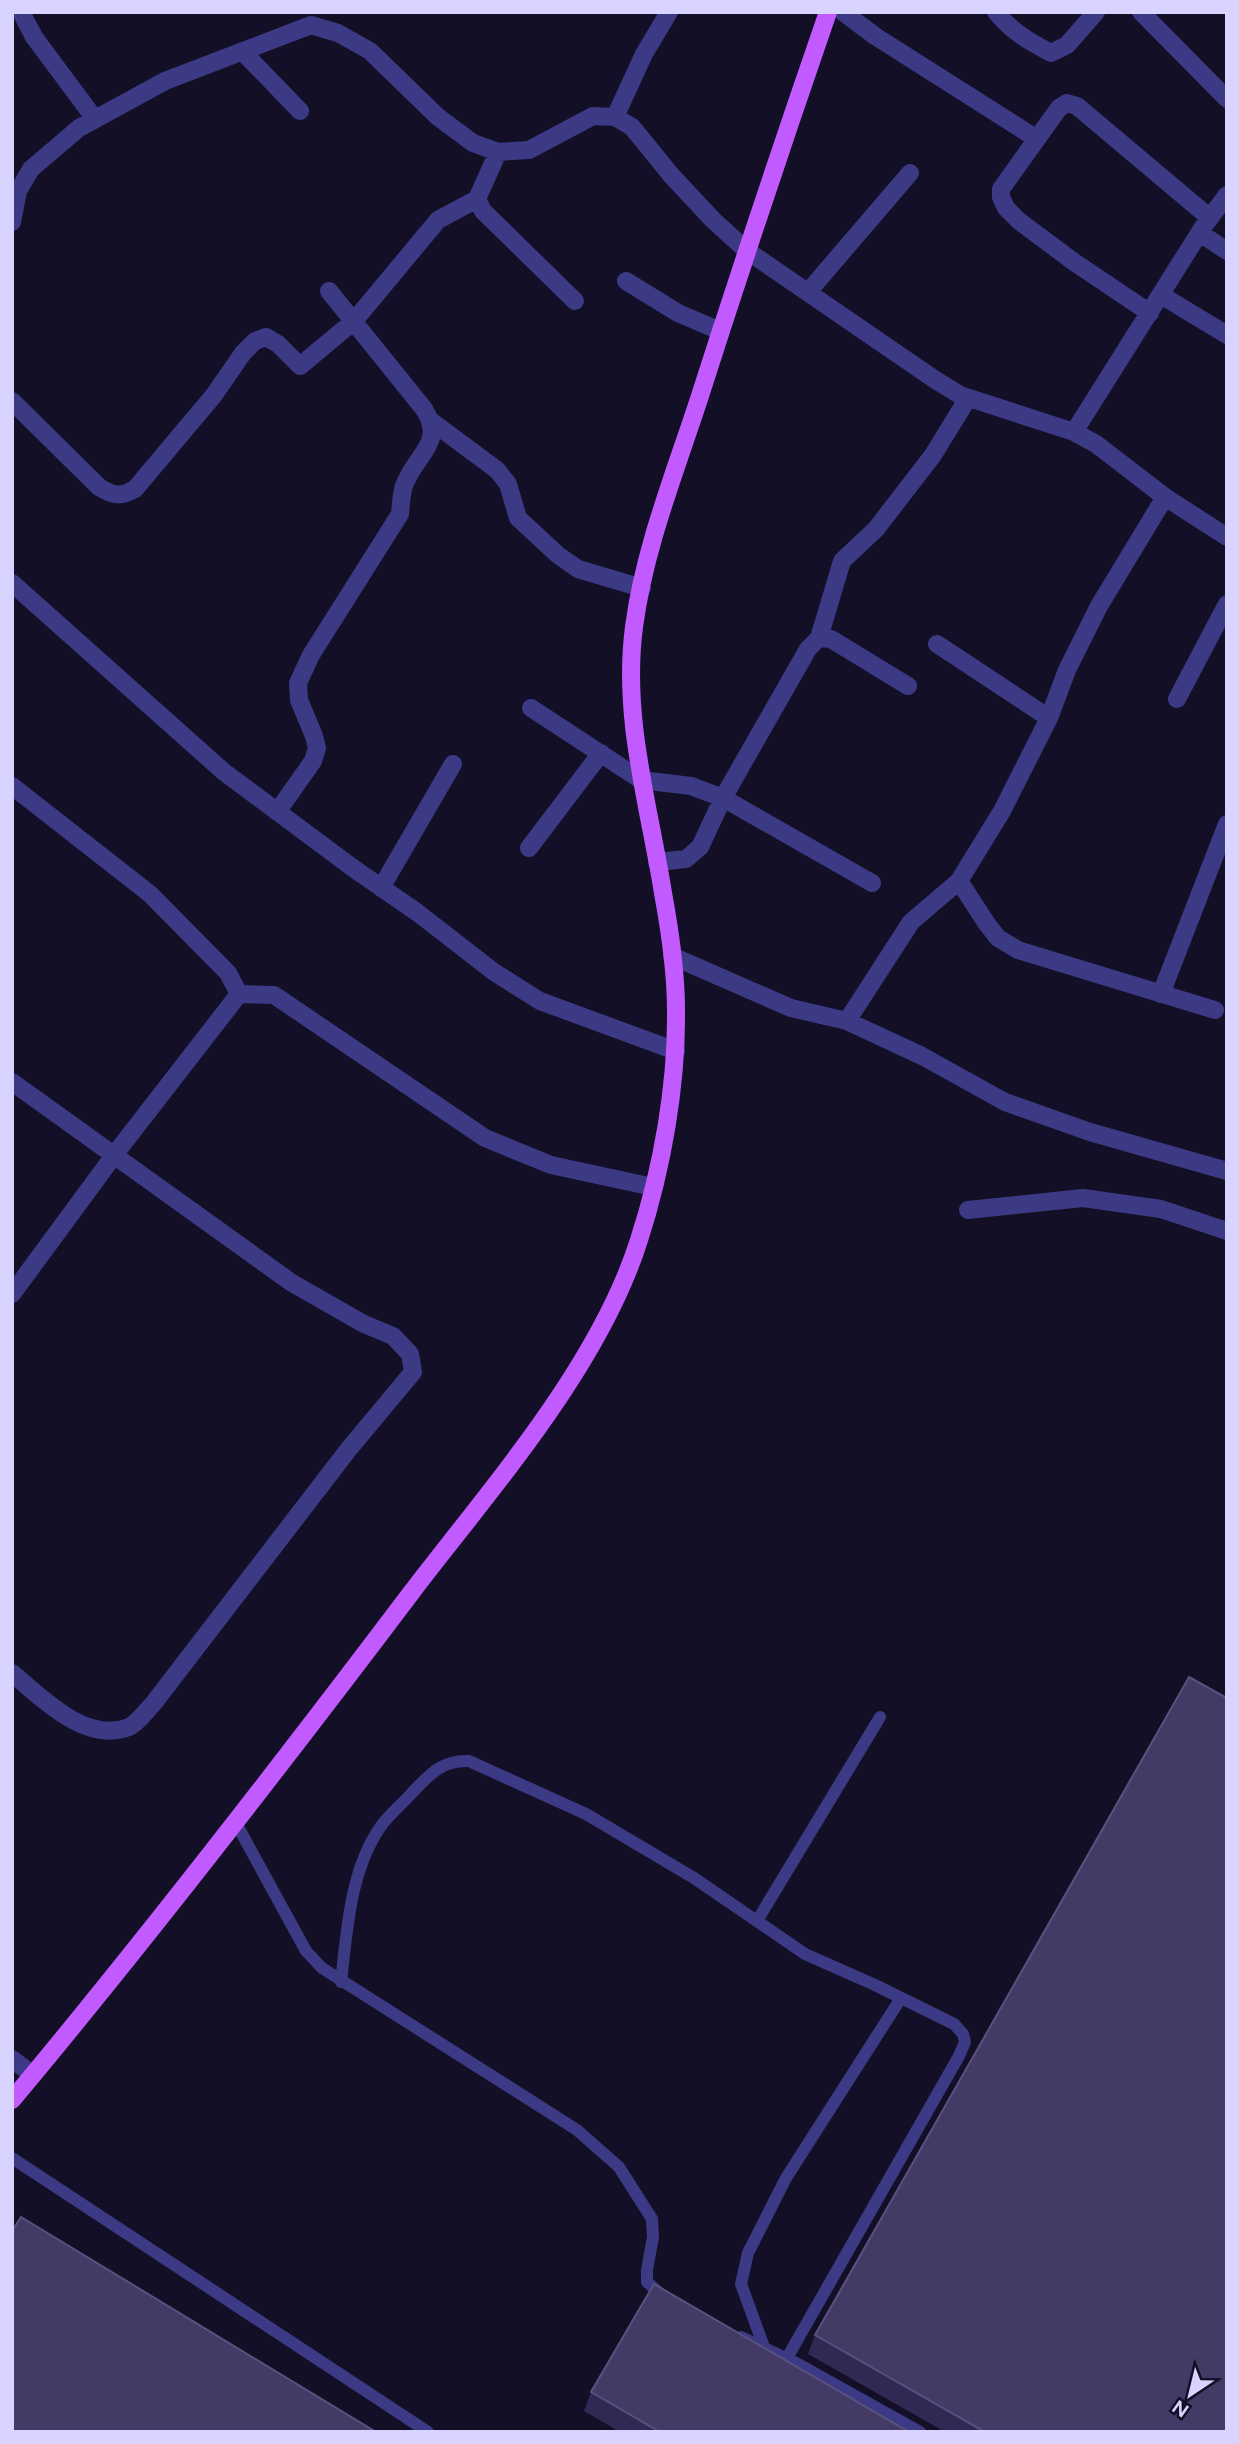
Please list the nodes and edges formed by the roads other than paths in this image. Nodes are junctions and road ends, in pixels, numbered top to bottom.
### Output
1 (21, 12) edge
2 (669, 12) edge
3 (828, 12) edge
4 (843, 12) edge
5 (996, 12) edge
6 (1096, 12) edge
7 (1141, 12) edge
8 (316, 19) edge
9 (242, 51) junction
10 (1227, 99) edge
11 (300, 111) dead end
12 (615, 117) junction
13 (95, 119) junction
14 (1037, 139) junction
15 (498, 152) junction
16 (910, 173) dead end
17 (15, 189) edge
18 (1227, 195) edge
19 (477, 199) junction
20 (12, 222) edge
21 (1205, 226) junction
22 (746, 250) junction
23 (1227, 251) edge
24 (626, 281) dead end
25 (329, 291) dead end
26 (808, 292) junction
27 (1161, 295) junction
28 (575, 301) dead end
29 (1150, 313) junction
30 (354, 321) junction
31 (720, 331) junction
32 (1227, 335) edge
33 (968, 398) junction
34 (12, 401) edge
35 (431, 421) junction
36 (1074, 432) junction
37 (1166, 497) junction
38 (1227, 537) edge
39 (12, 583) edge
40 (642, 588) junction
41 (1227, 604) edge
42 (819, 638) junction
43 (937, 643) dead end
44 (908, 686) dead end
45 (1177, 699) dead end
46 (531, 708) dead end
47 (1049, 718) junction
48 (601, 753) junction
49 (453, 764) dead end
50 (642, 779) junction
51 (12, 786) edge
52 (723, 798) junction
53 (278, 812) junction
54 (1227, 824) edge
55 (529, 848) dead end
56 (657, 862) junction
57 (959, 881) junction
58 (872, 883) dead end
59 (382, 888) junction
60 (672, 956) junction
61 (239, 994) junction
62 (1161, 994) junction
63 (1215, 1010) dead end
64 (846, 1021) junction
65 (676, 1051) junction
66 (12, 1082) edge
67 (115, 1154) junction
68 (1227, 1171) edge
69 (653, 1187) junction
70 (968, 1210) dead end
71 (1227, 1231) edge
72 (12, 1294) edge
73 (12, 1673) edge
74 (880, 1717) dead end
75 (236, 1823) junction
76 (757, 1921) junction
77 (341, 1982) junction
78 (901, 1998) junction
79 (12, 2059) edge
80 (33, 2075) junction
81 (12, 2100) edge
82 (12, 2158) edge
83 (673, 2303) edge
84 (726, 2330) edge
85 (764, 2347) junction
86 (787, 2358) junction
87 (428, 2432) edge
88 (920, 2432) edge

1 - 13 street
2 - 12 street
3 - 22 main road
4 - 14 street
5 - 6 street
7 - 10 street
8 - 9 street
8 - 15 street
9 - 11 street
9 - 13 street
12 - 15 street
12 - 22 street
13 - 17 street
14 - 21 street
14 - 29 street
15 - 19 street
16 - 26 street
17 - 20 street
18 - 21 street
19 - 28 street
19 - 30 street
21 - 23 street
21 - 27 street
22 - 26 street
22 - 31 main road
24 - 31 street
25 - 30 street
26 - 33 street
27 - 29 street
27 - 32 street
29 - 36 street
30 - 34 street
30 - 35 street
31 - 40 main road
33 - 36 street
33 - 42 street
35 - 40 street
35 - 53 street
36 - 37 street
37 - 38 street
37 - 47 street
39 - 53 street
40 - 50 main road
41 - 45 street
42 - 44 street
42 - 52 street
43 - 47 street
46 - 48 street
47 - 57 street
48 - 50 street
48 - 55 street
49 - 59 street
50 - 52 street
50 - 56 main road
51 - 61 street
52 - 56 street
52 - 58 street
53 - 59 street
54 - 62 street
56 - 60 main road
57 - 62 street
57 - 64 street
59 - 65 street
60 - 64 street
60 - 65 main road
61 - 67 street
61 - 69 street
62 - 63 street
64 - 68 street
65 - 69 main road
66 - 67 street
67 - 72 street
67 - 73 street
69 - 75 main road
70 - 71 street
74 - 76 lane
75 - 77 lane
75 - 80 main road
76 - 77 lane
76 - 78 lane
77 - 83 lane
78 - 85 lane
78 - 86 lane
79 - 80 street
80 - 81 main road
82 - 87 lane
84 - 85 lane
85 - 86 lane
86 - 88 lane

